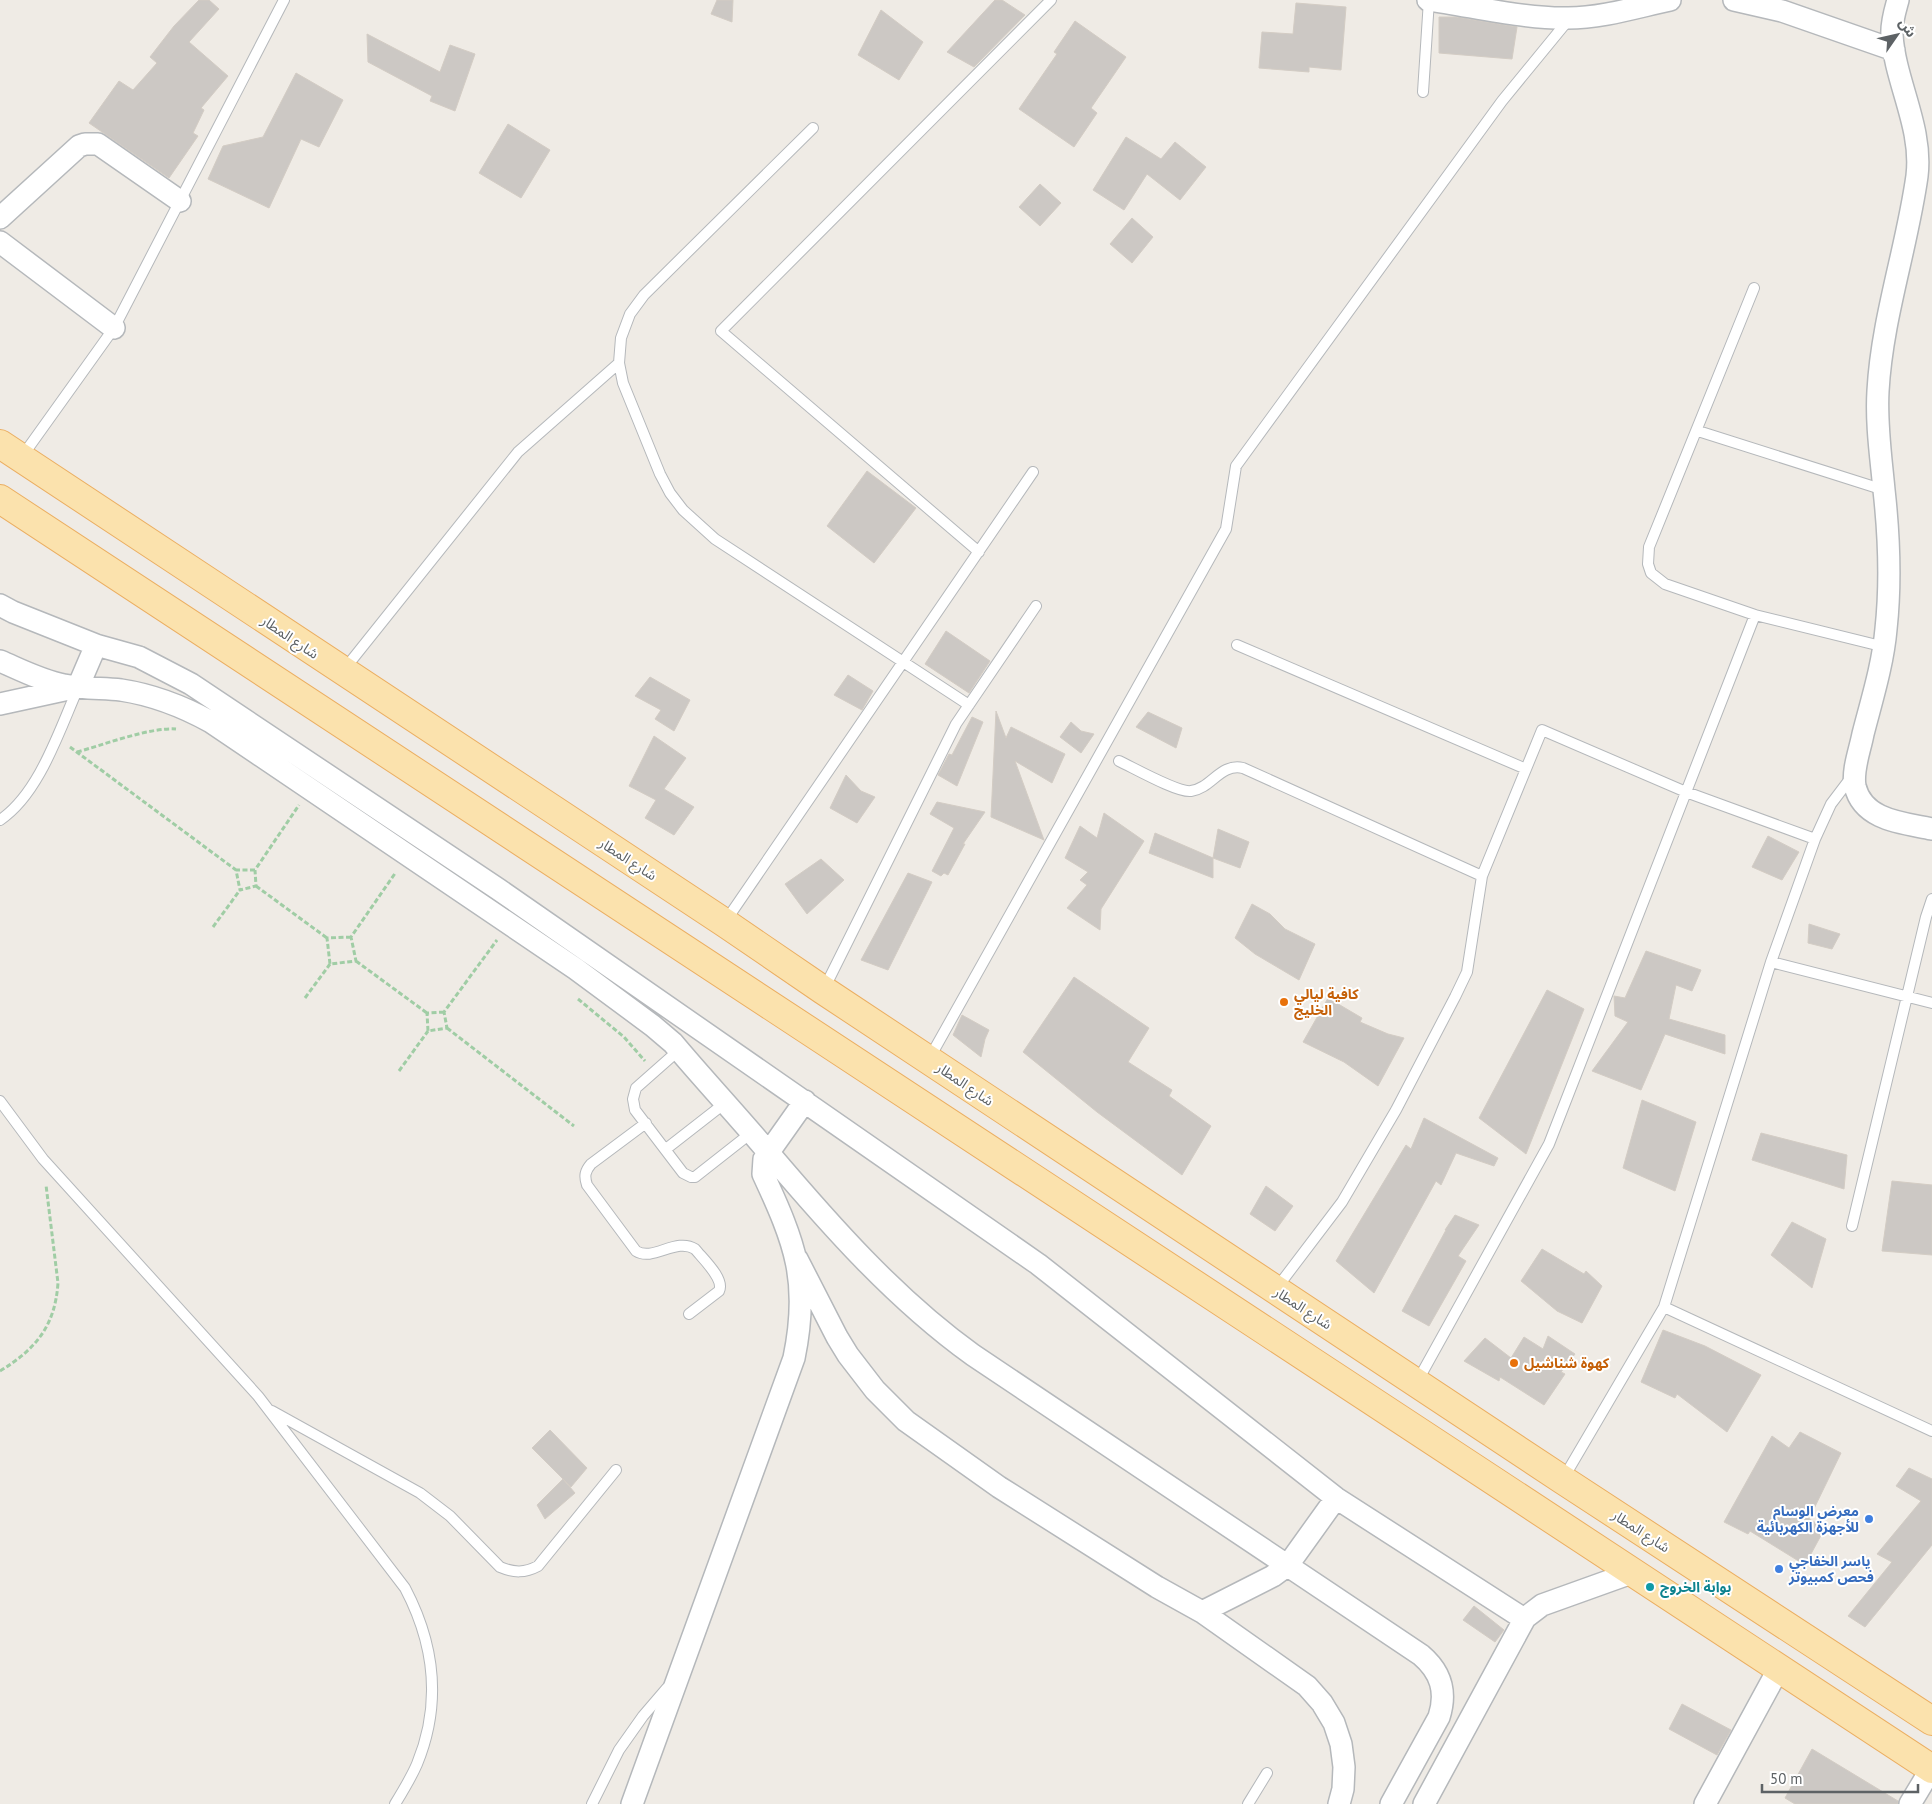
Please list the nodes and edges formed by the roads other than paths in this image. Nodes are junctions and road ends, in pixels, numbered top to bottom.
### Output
1 (284, 0) edge
2 (1051, 0) edge
3 (1429, 0) edge
4 (1670, 0) edge
5 (1734, 0) edge
6 (1898, 0) edge
7 (1570, 18) junction
8 (1894, 50) junction
9 (1423, 92) dead end
10 (813, 128) dead end
11 (180, 201) junction
12 (0, 218) edge
13 (0, 242) edge
14 (1754, 288) dead end
15 (114, 328) junction
16 (619, 363) junction
17 (1698, 430) junction
18 (10, 451) edge
19 (1033, 472) dead end
20 (1884, 490) junction
21 (0, 499) edge
22 (979, 552) junction
23 (0, 605) edge
24 (1036, 606) dead end
25 (1755, 615) junction
26 (96, 645) junction
27 (1237, 645) dead end
28 (1884, 647) junction
29 (0, 661) edge
30 (903, 663) junction
31 (342, 671) junction
32 (78, 688) junction
33 (0, 704) edge
34 (969, 705) junction
35 (1119, 761) dead end
36 (1526, 768) junction
37 (1855, 773) junction
38 (1686, 792) junction
39 (0, 820) edge
40 (1932, 829) edge
41 (1815, 839) junction
42 (1482, 876) junction
43 (1932, 899) edge
44 (725, 923) junction
45 (1771, 962) junction
46 (824, 990) junction
47 (1907, 996) junction
48 (1932, 1003) edge
49 (679, 1050) junction
50 (928, 1060) junction
51 (0, 1101) edge
52 (805, 1101) junction
53 (725, 1103) junction
54 (646, 1123) junction
55 (751, 1133) junction
56 (666, 1149) junction
57 (768, 1152) junction
58 (1852, 1226) dead end
59 (797, 1258) junction
60 (1276, 1290) junction
61 (1664, 1307) junction
62 (689, 1314) dead end
63 (1416, 1383) junction
64 (267, 1408) junction
65 (1932, 1430) edge
66 (616, 1470) dead end
67 (1562, 1480) junction
68 (1336, 1498) junction
69 (1288, 1565) junction
70 (1634, 1572) junction
71 (1202, 1612) junction
72 (1524, 1619) junction
73 (1779, 1668) junction
74 (681, 1672) junction
75 (1932, 1720) edge
76 (1931, 1769) edge
77 (1268, 1773) dead end
78 (395, 1804) edge
79 (592, 1804) edge
80 (632, 1804) edge
81 (1248, 1804) edge
82 (1339, 1804) edge
83 (1391, 1804) edge
84 (1424, 1804) edge
85 (1704, 1804) edge
86 (1910, 1804) edge

1 - 11 lane
2 - 22 lane
3 - 7 street
3 - 9 lane
4 - 7 street
5 - 8 street
6 - 8 street
7 - 50 lane
8 - 20 street
10 - 16 lane
11 - 12 street
11 - 15 lane
13 - 15 street
14 - 17 lane
15 - 18 lane
16 - 30 lane
16 - 31 lane
17 - 20 lane
17 - 25 lane
18 - 31 main road, شارع المطار
19 - 22 lane
20 - 28 street
21 - 70 main road
22 - 30 lane
23 - 26 street
24 - 34 lane
25 - 28 lane
25 - 38 lane
26 - 32 street
26 - 52 street
27 - 36 lane
28 - 37 street
29 - 32 street
30 - 34 lane
30 - 44 lane
31 - 44 main road, شارع المطار
32 - 33 street
32 - 39 lane
32 - 49 street
34 - 46 lane
35 - 42 lane
36 - 38 lane
36 - 42 lane
37 - 40 street
37 - 41 lane
38 - 41 lane
38 - 63 lane
41 - 45 lane
42 - 60 lane
43 - 47 lane
44 - 46 main road, شارع المطار
45 - 47 lane
45 - 61 lane
46 - 50 main road, شارع المطار
47 - 48 lane
47 - 58 lane
49 - 53 street
49 - 54 lane
50 - 60 main road, شارع المطار
51 - 64 lane
52 - 57 street
52 - 68 street
53 - 55 street
53 - 56 lane
54 - 56 lane
54 - 62 lane
55 - 56 lane
55 - 57 street
57 - 59 street
57 - 69 street
59 - 71 street
59 - 74 street
60 - 63 main road, شارع المطار
61 - 65 lane
61 - 67 lane
63 - 67 main road, شارع المطار
64 - 66 lane
64 - 78 lane
67 - 75 main road, شارع المطار
68 - 69 street
68 - 72 street
69 - 71 street
69 - 83 street
70 - 72 street
70 - 73 main road
71 - 82 street
72 - 84 street
73 - 76 main road
73 - 85 street
74 - 79 lane
74 - 80 street
76 - 86 street
77 - 81 lane

